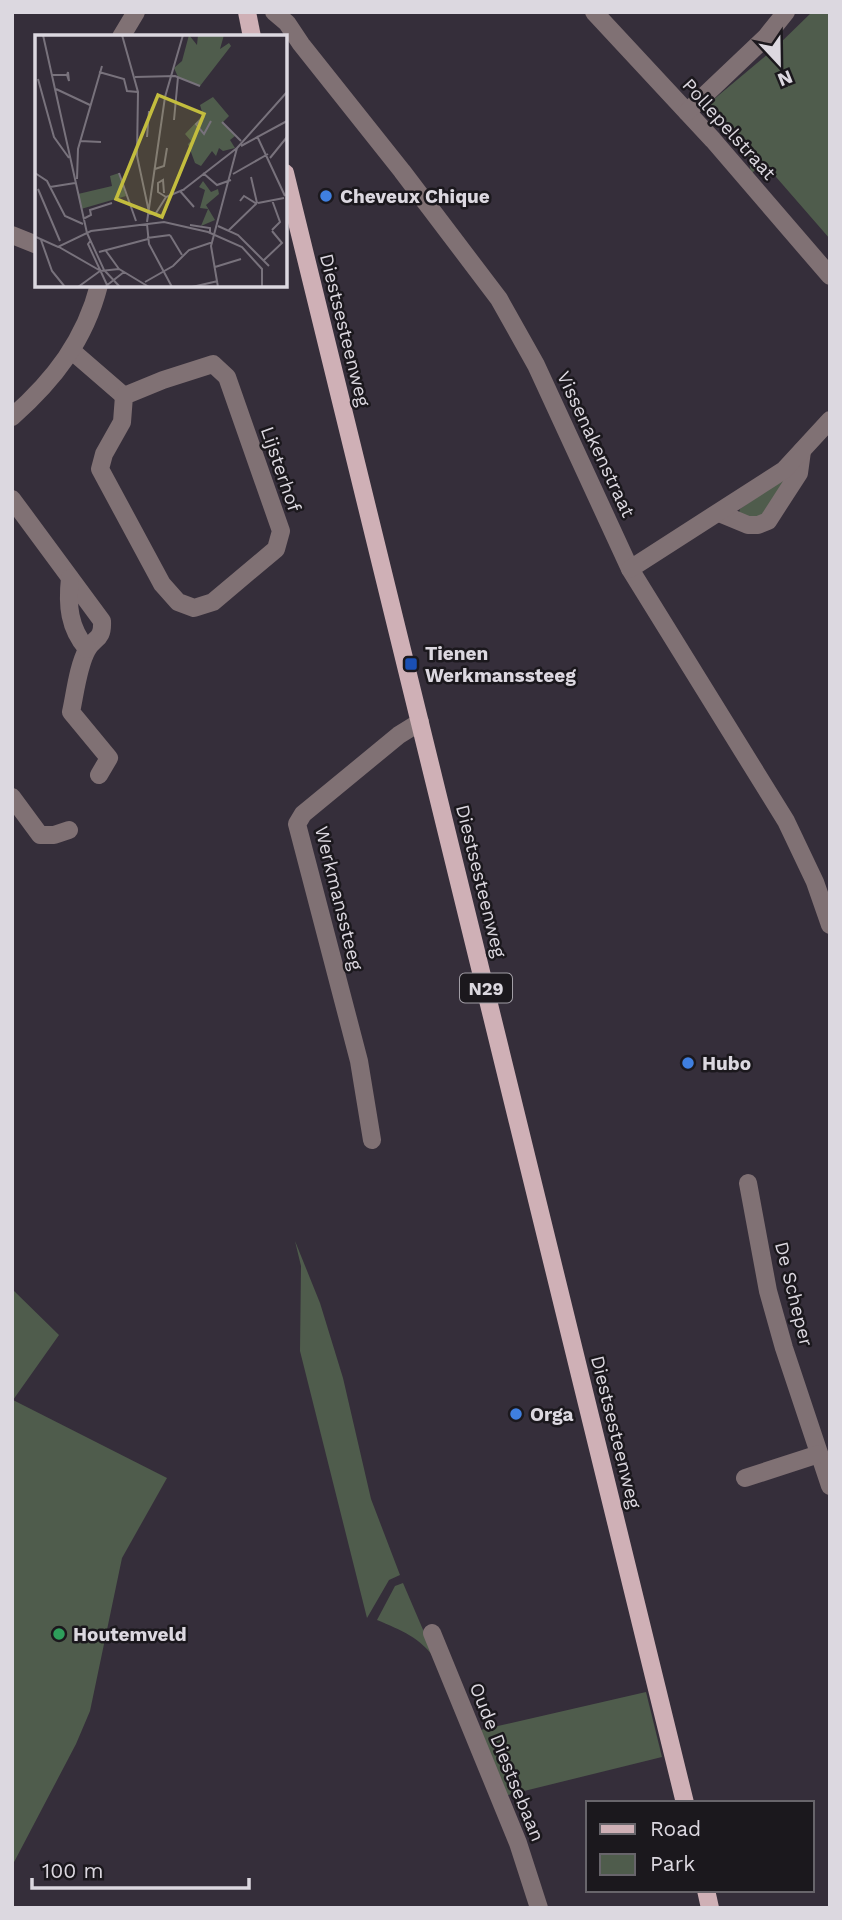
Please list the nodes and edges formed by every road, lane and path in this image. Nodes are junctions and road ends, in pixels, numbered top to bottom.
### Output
1 (135, 12) edge
2 (247, 12) edge
3 (274, 12) edge
4 (594, 12) edge
5 (786, 12) edge
6 (122, 35) edge
7 (252, 35) edge
8 (687, 111) junction
9 (287, 181) edge
10 (12, 235) edge
11 (35, 244) edge
12 (830, 276) edge
13 (98, 287) edge
14 (72, 351) junction
15 (124, 396) junction
16 (12, 417) edge
17 (830, 420) edge
18 (802, 451) junction
19 (12, 499) edge
20 (719, 513) junction
21 (630, 569) junction
22 (70, 579) junction
23 (87, 649) junction
24 (420, 722) junction
25 (99, 775) dead end
26 (12, 797) edge
27 (69, 830) dead end
28 (830, 925) edge
29 (372, 1140) dead end
30 (748, 1183) dead end
31 (819, 1454) junction
32 (745, 1478) dead end
33 (830, 1486) edge
34 (432, 1633) dead end
35 (685, 1801) edge
36 (539, 1908) edge

1 - 6 street
2 - 7 main road
3 - 21 street, Vissenakenstraat
4 - 8 street, Pollepelstraat
5 - 8 street
8 - 12 street, Pollepelstraat
9 - 24 main road, Diestsesteenweg / N29
10 - 11 street
13 - 14 street
14 - 15 street
14 - 16 street
15 - 15 street, Lijsterhof
17 - 18 street
18 - 20 street
18 - 20 street
19 - 22 street
20 - 21 street
21 - 28 street, Vissenakenstraat
22 - 23 street
22 - 23 street
23 - 25 street
24 - 29 street, Werkmanssteeg
24 - 35 main road, Diestsesteenweg / N29
26 - 27 street
30 - 31 street, De Scheper
31 - 32 street
31 - 33 street, De Scheper
34 - 36 street, Oude Diestsebaan

